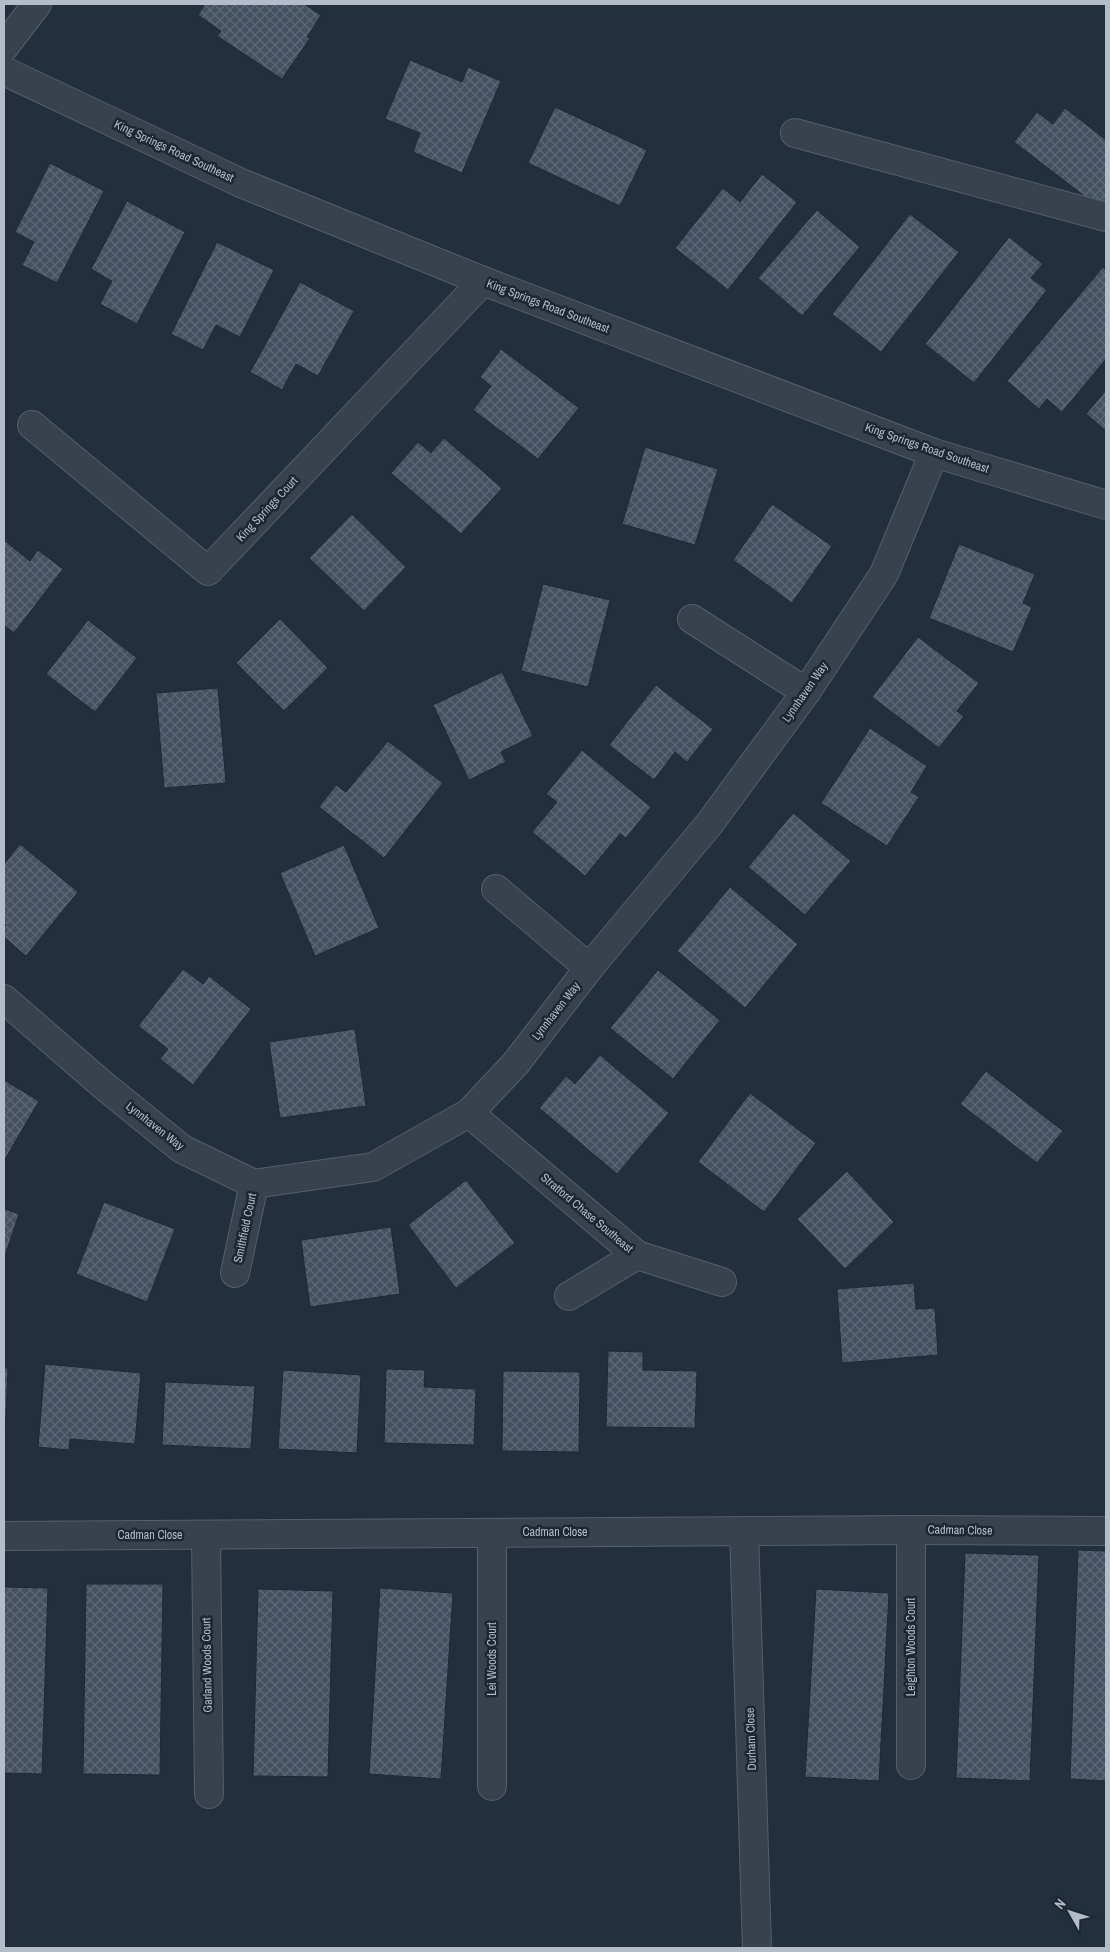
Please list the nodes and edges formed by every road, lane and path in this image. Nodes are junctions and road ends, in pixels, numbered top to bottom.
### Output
1 (37, 4) edge
2 (4, 47) edge
3 (4, 71) edge
4 (796, 133) dead end
5 (1106, 217) edge
6 (484, 281) junction
7 (32, 425) dead end
8 (934, 453) junction
9 (1106, 505) edge
10 (692, 619) dead end
11 (806, 692) junction
12 (496, 889) dead end
13 (589, 968) junction
14 (4, 999) edge
15 (469, 1113) junction
16 (254, 1184) junction
17 (637, 1255) junction
18 (236, 1273) dead end
19 (722, 1282) dead end
20 (570, 1296) dead end
21 (911, 1530) junction
22 (744, 1531) junction
23 (1106, 1532) edge
24 (492, 1533) junction
25 (206, 1535) junction
26 (4, 1536) edge
27 (911, 1765) dead end
28 (492, 1786) dead end
29 (209, 1794) dead end
30 (757, 1948) edge

1 - 2 street
3 - 6 street, King Springs Road Southeast
4 - 5 street
6 - 7 street, King Springs Court
6 - 8 street, King Springs Road Southeast
8 - 9 street, King Springs Road Southeast
8 - 11 street, Lynnhaven Way
10 - 11 street
11 - 13 street, Lynnhaven Way
12 - 13 street
13 - 15 street, Lynnhaven Way
14 - 16 street, Lynnhaven Way
15 - 16 street, Lynnhaven Way
15 - 17 street, Stratford Chase Southeast
16 - 18 street, Smithfield Court
17 - 19 street, Stratford Chase Southeast
17 - 20 street
21 - 22 street, Cadman Close
21 - 23 street, Cadman Close
21 - 27 street, Leighton Woods Court
22 - 24 street, Cadman Close
22 - 30 street, Durham Close
24 - 25 street, Cadman Close
24 - 28 street, Lei Woods Court
25 - 26 street, Cadman Close
25 - 29 street, Garland Woods Court

